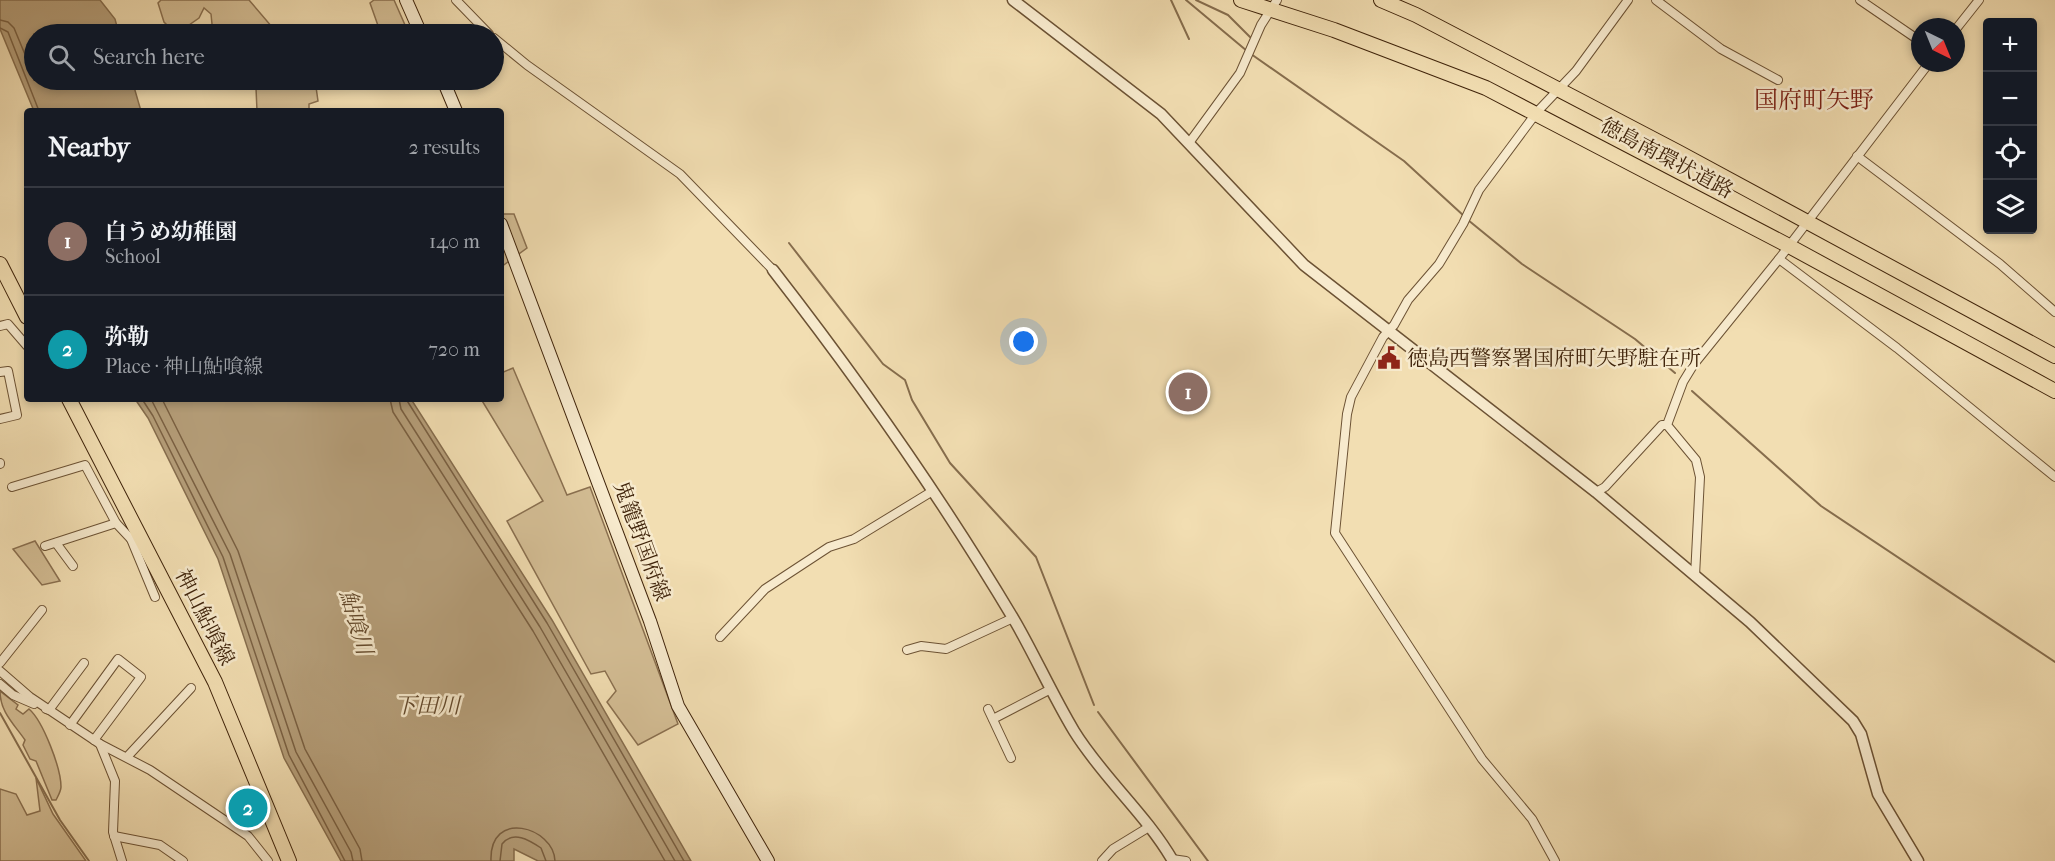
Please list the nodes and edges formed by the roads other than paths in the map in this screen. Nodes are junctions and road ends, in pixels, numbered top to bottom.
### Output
1 (406, 0) edge
2 (456, 0) edge
3 (1012, 0) edge
4 (1241, 0) edge
5 (1381, 0) edge
6 (1628, 0) edge
7 (1656, 0) edge
8 (1860, 0) edge
9 (1979, 0) edge
10 (1274, 5) edge
11 (1965, 18) edge
12 (417, 24) edge
13 (479, 24) edge
14 (1911, 35) edge
15 (504, 46) edge
16 (1922, 72) edge
17 (1778, 80) dead end
18 (447, 90) edge
19 (1560, 90) junction
20 (455, 108) edge
21 (1537, 112) junction
22 (1189, 143) junction
23 (1857, 156) junction
24 (1808, 222) junction
25 (504, 232) edge
26 (1789, 246) junction
27 (1779, 259) junction
28 (0, 264) edge
29 (774, 270) joint
30 (24, 311) edge
31 (2055, 312) edge
32 (0, 326) edge
33 (1388, 332) junction
34 (24, 343) edge
35 (2055, 356) edge
36 (0, 372) edge
37 (2055, 391) edge
38 (70, 402) edge
39 (0, 419) edge
40 (1667, 425) junction
41 (2055, 477) edge
42 (12, 487) dead end
43 (931, 492) junction
44 (1596, 492) junction
45 (116, 523) junction
46 (135, 537) junction
47 (56, 543) junction
48 (45, 546) dead end
49 (72, 566) dead end
50 (1695, 576) junction
51 (155, 597) dead end
52 (42, 610) dead end
53 (1013, 618) junction
54 (720, 637) dead end
55 (907, 650) dead end
56 (0, 663) edge
57 (84, 663) dead end
58 (0, 671) edge
59 (0, 684) edge
60 (191, 688) dead end
61 (1051, 689) junction
62 (988, 709) dead end
63 (49, 710) junction
64 (993, 719) junction
65 (70, 725) junction
66 (97, 742) junction
67 (127, 757) junction
68 (1011, 758) dead end
69 (1149, 827) junction
70 (114, 836) junction
71 (1173, 860) edge
72 (122, 861) edge
73 (183, 861) edge
74 (268, 861) edge
75 (289, 861) edge
76 (768, 861) edge
77 (1102, 861) edge
78 (1186, 861) edge
79 (1555, 861) edge
80 (1918, 861) edge

1 - 12 main road
2 - 13 street
3 - 22 street
4 - 10 main road, 徳島南環状道路
5 - 19 main road, 徳島南環状道路
6 - 19 street
7 - 17 street
8 - 14 street
9 - 11 street
10 - 21 main road, 徳島南環状道路
10 - 22 street
15 - 29 street
16 - 23 street
18 - 20 main road
19 - 21 street
19 - 24 main road, 徳島南環状道路
21 - 26 main road, 徳島南環状道路
21 - 33 street
22 - 33 street
23 - 24 street
23 - 31 street
24 - 26 street
24 - 35 main road, 徳島南環状道路
25 - 76 main road, 鬼籠野国府線
26 - 27 street
26 - 37 main road, 徳島南環状道路
27 - 40 street
27 - 41 street
28 - 30 main road
29 - 43 street
32 - 34 street
33 - 44 street
33 - 79 street
36 - 39 street
38 - 46 main road, 神山鮎喰線
40 - 44 street
40 - 50 street
42 - 45 street
43 - 53 street
43 - 54 street
44 - 50 street
45 - 46 street
45 - 47 street
46 - 51 street
46 - 75 main road, 神山鮎喰線
47 - 48 street
47 - 49 street
50 - 80 street
52 - 56 street
53 - 55 street
53 - 61 street
57 - 63 street
58 - 63 street
59 - 63 street
60 - 67 street
61 - 64 street
61 - 69 street
62 - 64 street
63 - 65 street
64 - 68 street
65 - 66 street
65 - 66 street
66 - 67 street
66 - 70 street
67 - 74 street
69 - 71 street
69 - 77 street
70 - 72 street
70 - 73 street
71 - 78 street

